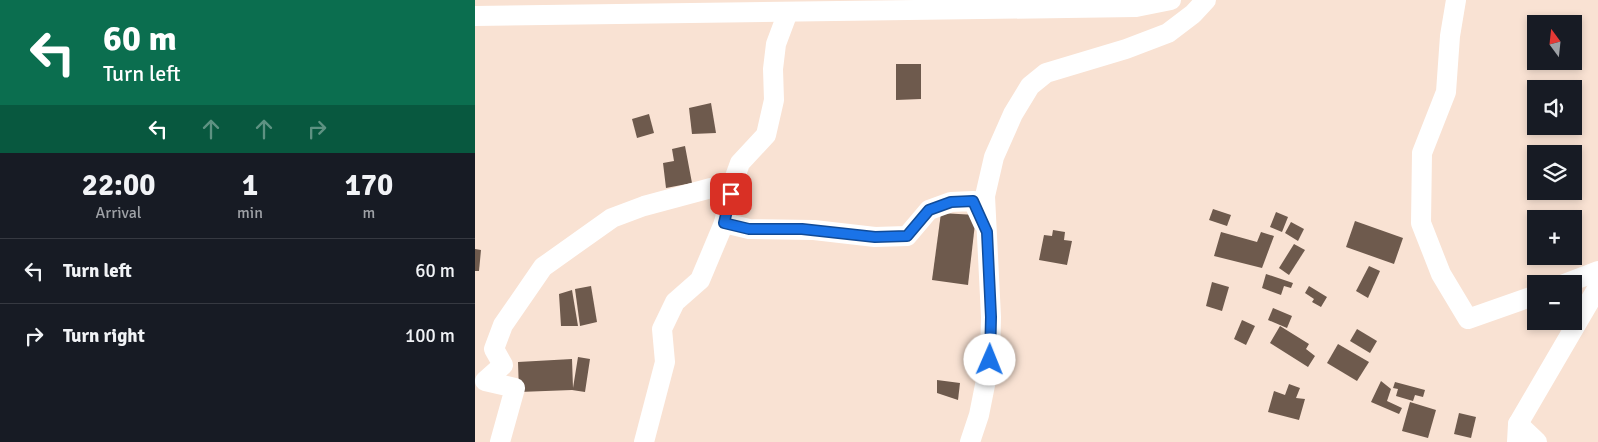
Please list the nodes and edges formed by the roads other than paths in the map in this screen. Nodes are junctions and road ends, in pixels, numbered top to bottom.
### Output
1 (1171, 0) edge
2 (1206, 0) edge
3 (1456, 0) edge
4 (508, 8) edge
5 (788, 12) junction
6 (475, 16) edge
7 (734, 179) junction
8 (724, 223) junction
9 (987, 232) junction
10 (1598, 271) edge
11 (1582, 277) edge
12 (1598, 287) edge
13 (1527, 298) edge
14 (1517, 433) edge
15 (499, 442) edge
16 (644, 442) edge
17 (969, 442) edge
18 (1537, 442) edge

1 - 5 street
2 - 9 street
3 - 13 street
4 - 5 street
4 - 6 street
5 - 7 street
7 - 8 street
7 - 15 street
8 - 9 street
8 - 16 street
9 - 17 street
10 - 11 street
12 - 14 street
14 - 18 street

